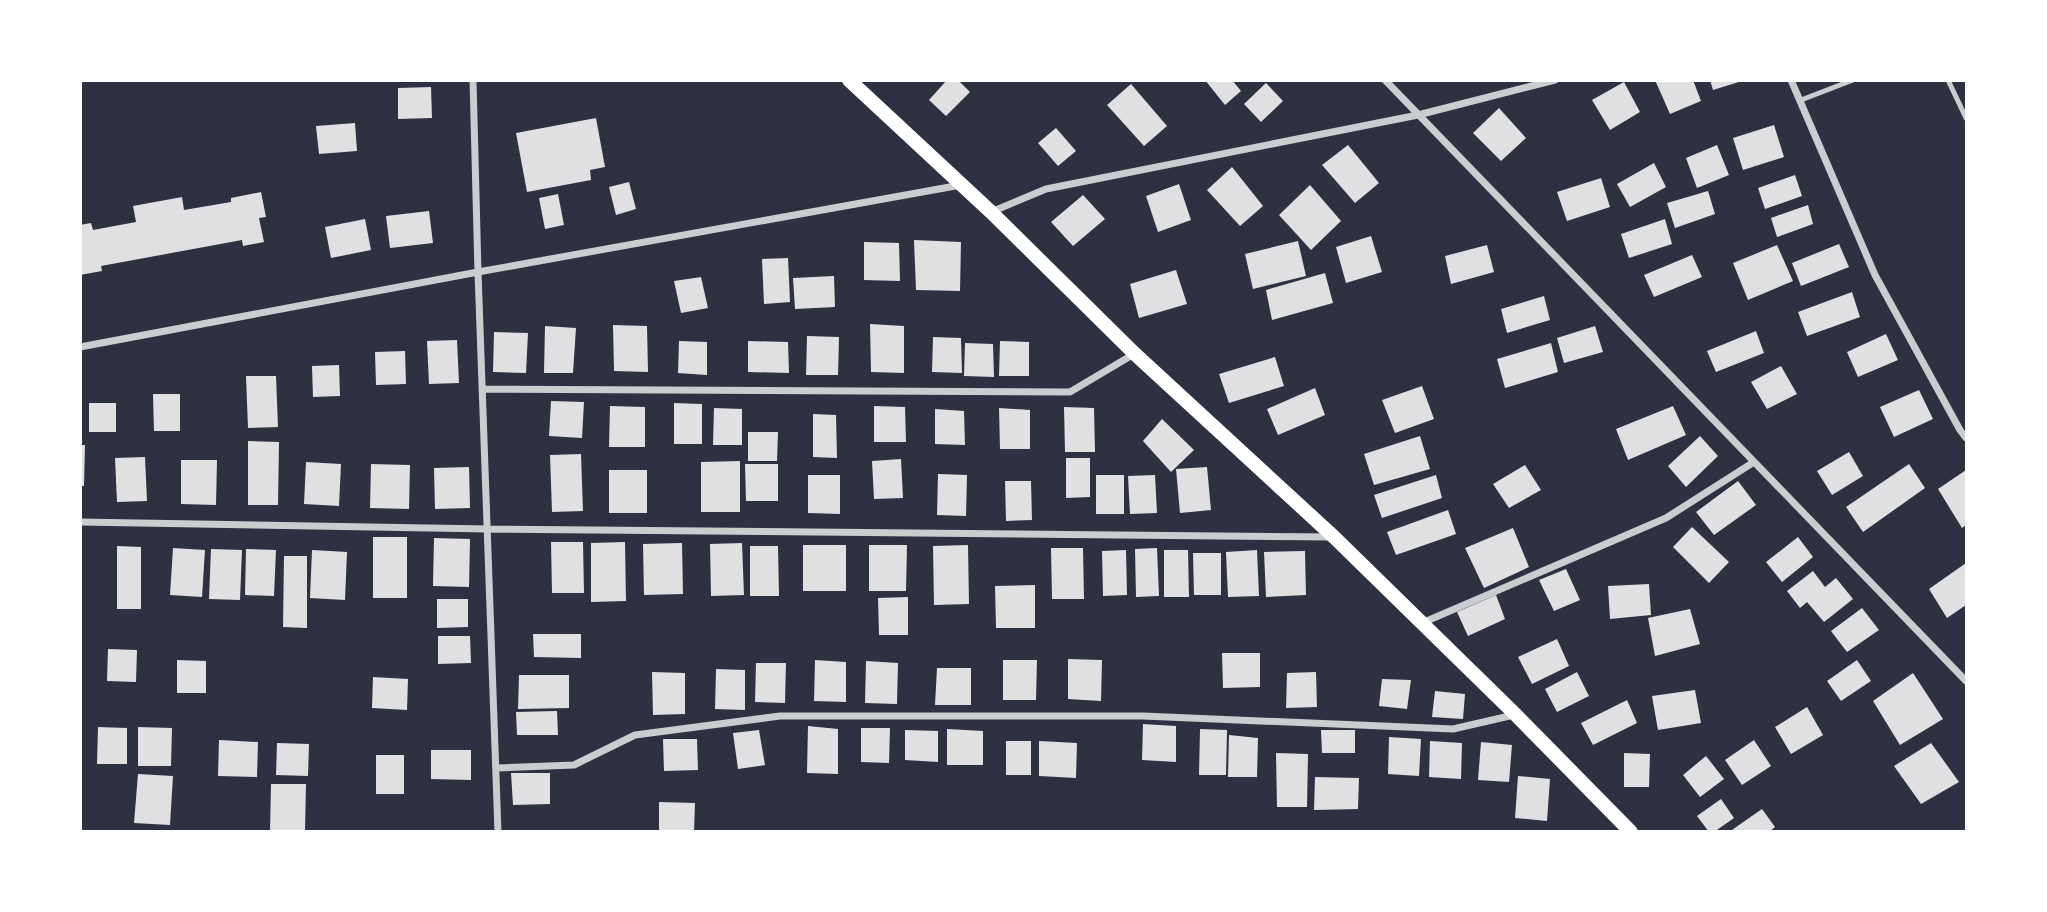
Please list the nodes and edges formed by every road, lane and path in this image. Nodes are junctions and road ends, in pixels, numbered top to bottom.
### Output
1 (473, 80) edge
2 (849, 80) edge
3 (1385, 80) edge
4 (1555, 80) edge
5 (1791, 80) edge
6 (1853, 80) edge
7 (1948, 80) edge
8 (1801, 100) junction
9 (1418, 115) junction
10 (1966, 118) edge
11 (961, 185) junction
12 (991, 212) junction
13 (478, 272) junction
14 (80, 347) edge
15 (1135, 354) junction
16 (482, 389) junction
17 (1966, 438) edge
18 (1754, 462) junction
19 (80, 522) edge
20 (487, 529) junction
21 (1334, 537) junction
22 (1422, 623) junction
23 (1966, 681) edge
24 (1515, 714) junction
25 (496, 768) junction
26 (498, 831) edge
27 (1631, 831) edge

1 - 13 street
2 - 11 main road
3 - 9 street
4 - 9 street
5 - 8 street
6 - 8 lane
7 - 10 lane
8 - 17 street
9 - 12 street
9 - 18 street
11 - 12 main road
11 - 13 street
12 - 15 main road
13 - 14 street
13 - 16 street
15 - 16 street
15 - 21 main road
16 - 20 street
18 - 22 street
18 - 23 street
19 - 20 street
20 - 21 street
20 - 25 street
21 - 22 main road
22 - 24 main road
24 - 25 street
24 - 27 main road
25 - 26 street

